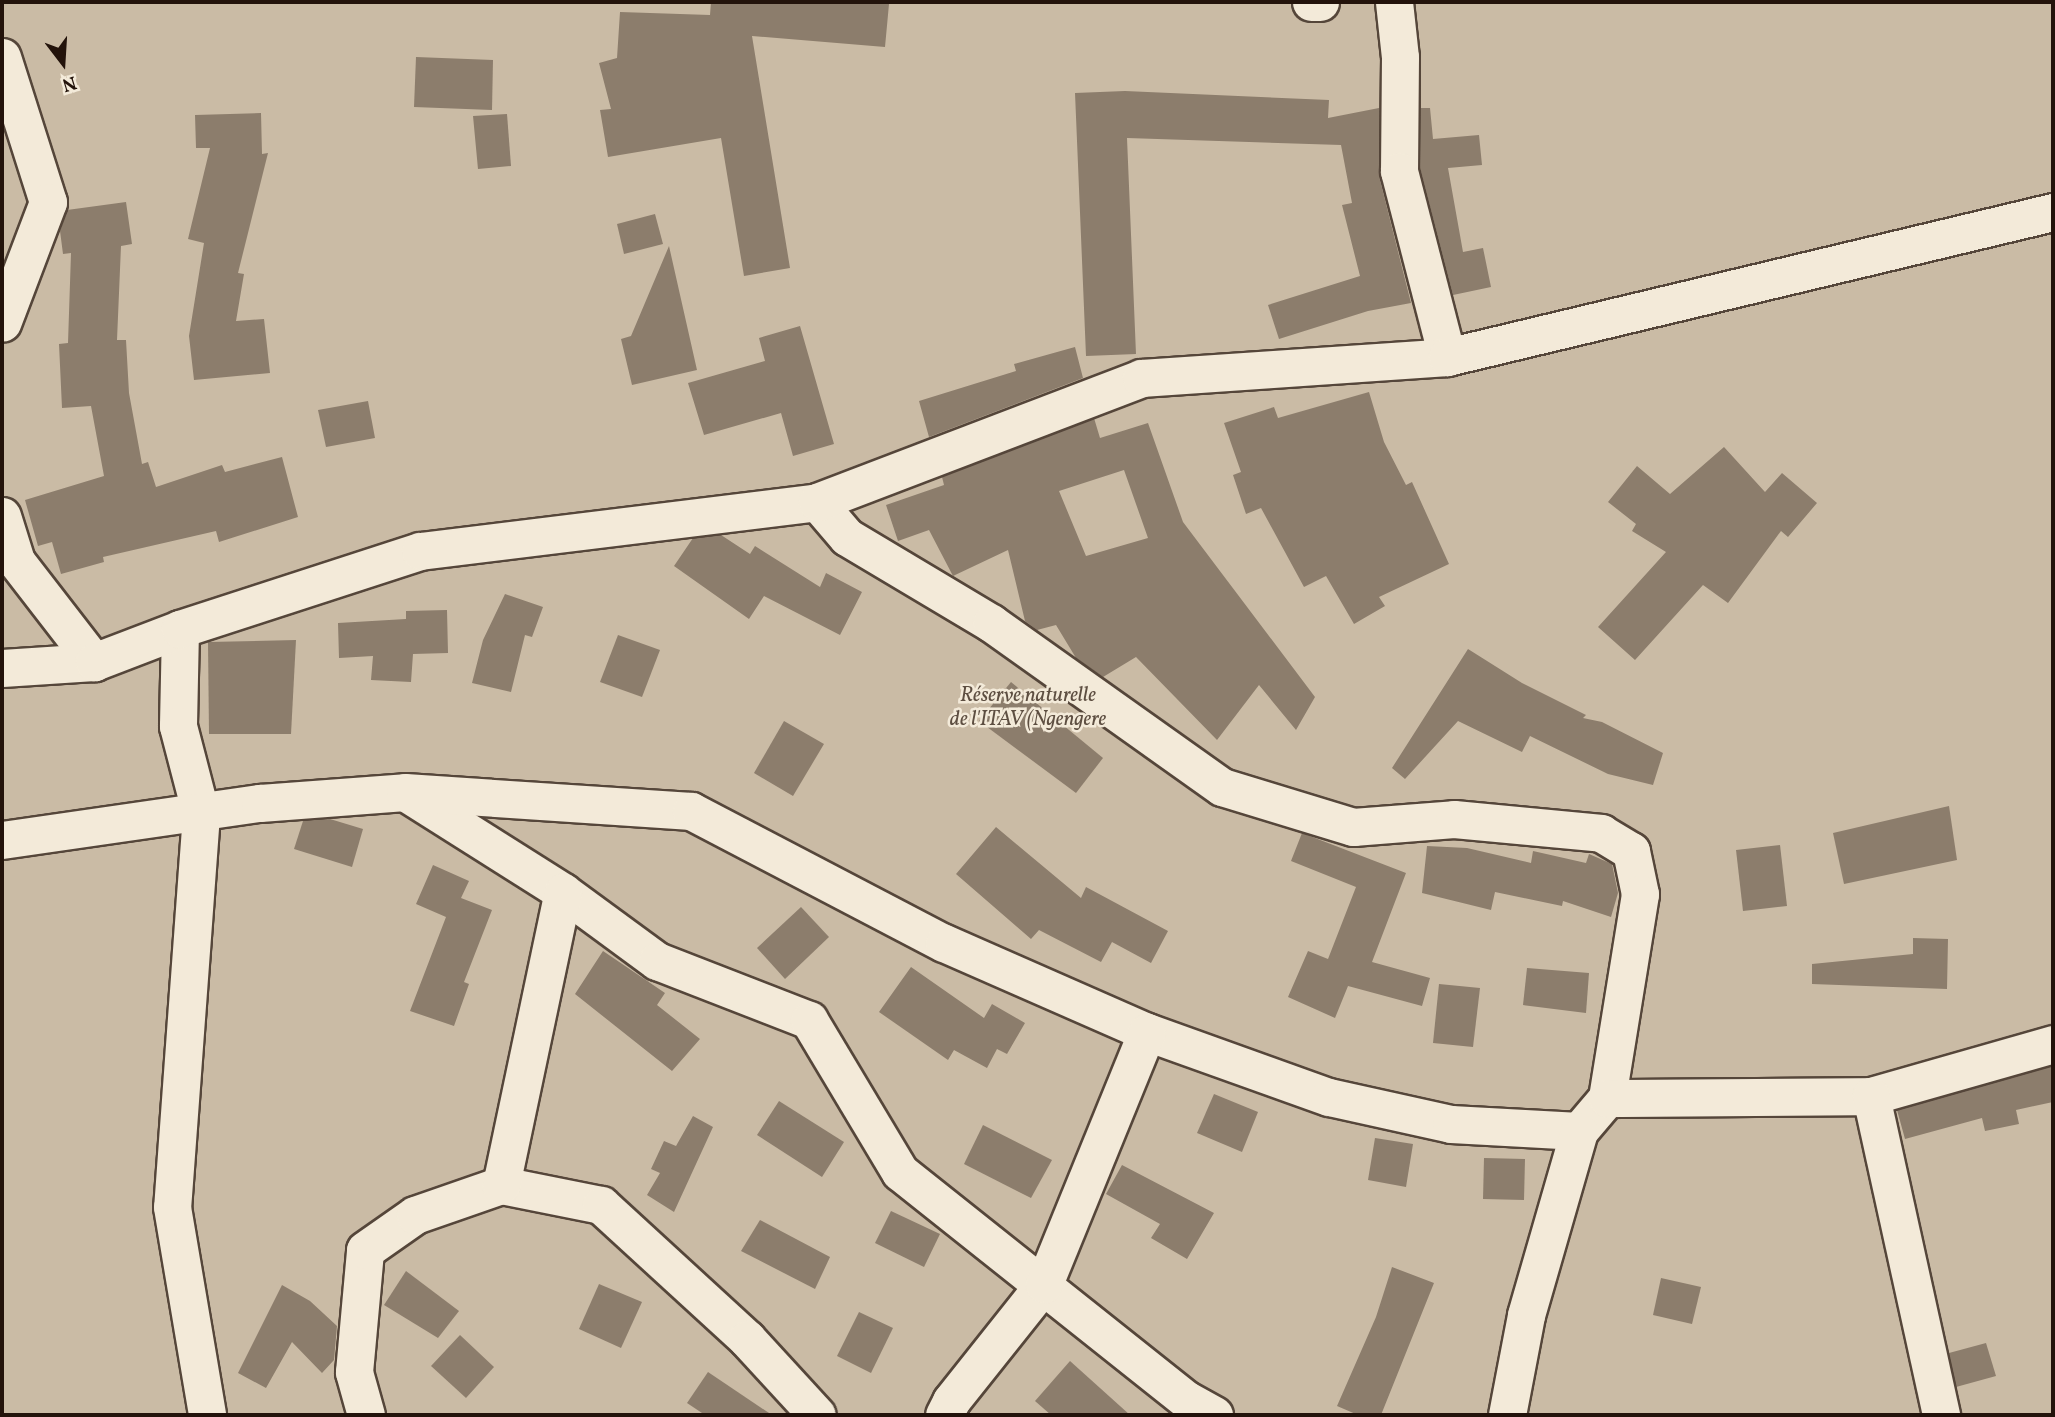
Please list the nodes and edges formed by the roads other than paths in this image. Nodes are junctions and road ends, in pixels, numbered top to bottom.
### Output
1 (1311, 2) edge
2 (1320, 2) edge
3 (1394, 2) edge
4 (2, 57) edge
5 (2053, 212) edge
6 (2, 323) edge
7 (1447, 357) junction
8 (817, 502) junction
9 (2, 516) edge
10 (180, 629) junction
11 (94, 662) junction
12 (2, 668) edge
13 (405, 793) junction
14 (201, 814) junction
15 (2, 840) edge
16 (563, 892) junction
17 (1147, 1032) junction
18 (2053, 1044) edge
19 (1871, 1096) junction
20 (1607, 1098) junction
21 (1579, 1131) junction
22 (501, 1185) junction
23 (1044, 1284) junction
24 (207, 1415) edge
25 (366, 1415) edge
26 (817, 1415) edge
27 (944, 1415) edge
28 (1214, 1415) edge
29 (1507, 1415) edge
30 (1941, 1415) edge

1 - 2 street
3 - 7 street
4 - 6 street
5 - 7 street
7 - 8 street
8 - 10 street
8 - 20 street
9 - 11 street
10 - 11 street
10 - 14 street
11 - 12 street
13 - 14 street
13 - 16 street
13 - 17 street
14 - 15 street
14 - 24 street
16 - 22 street
16 - 23 street
17 - 21 street
17 - 23 street
18 - 19 street
19 - 20 street
19 - 30 street
20 - 21 street
21 - 29 street
22 - 25 street
22 - 26 street
23 - 27 street
23 - 28 street

